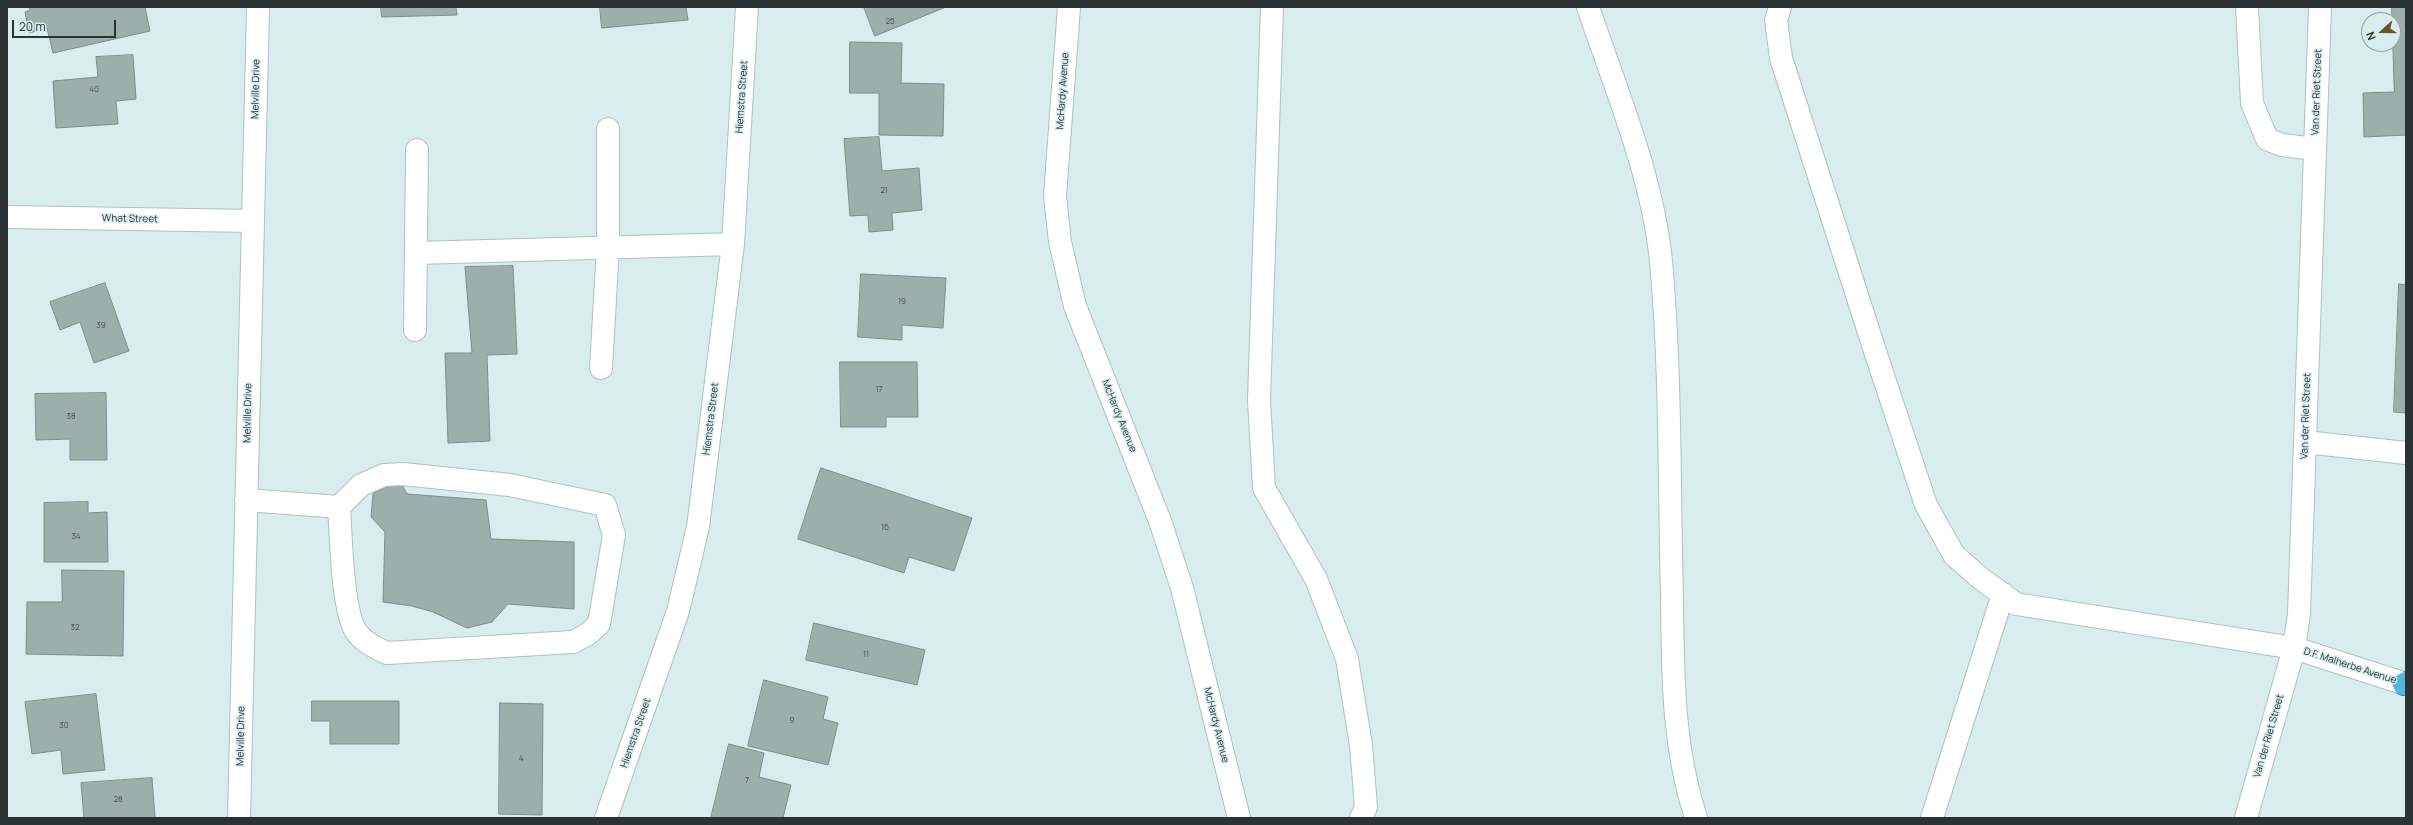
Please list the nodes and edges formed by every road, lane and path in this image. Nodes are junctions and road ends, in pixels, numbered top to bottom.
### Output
1 (258, 7) edge
2 (747, 7) edge
3 (1069, 7) edge
4 (1272, 7) edge
5 (1588, 7) edge
6 (1780, 7) edge
7 (2247, 7) edge
8 (2320, 7) edge
9 (608, 129) dead end
10 (2315, 149) junction
11 (417, 150) dead end
12 (7, 217) edge
13 (253, 221) junction
14 (733, 244) junction
15 (608, 247) junction
16 (417, 253) junction
17 (415, 330) dead end
18 (601, 368) dead end
19 (2305, 442) junction
20 (2406, 453) edge
21 (246, 500) junction
22 (339, 507) junction
23 (2002, 594) junction
24 (2294, 648) junction
25 (2405, 684) edge
26 (239, 818) edge
27 (606, 818) edge
28 (1239, 818) edge
29 (1361, 818) edge
30 (1696, 818) edge
31 (1932, 818) edge
32 (2246, 818) edge

1 - 13 street, Melville Drive
2 - 14 street, Hiemstra Street
3 - 28 street, McHardy Avenue
4 - 29 street
5 - 30 street
6 - 23 street, D.F. Malherbe Avenue
7 - 10 street
8 - 10 street, Van der Riet Street
9 - 15 street
10 - 19 street, Van der Riet Street
11 - 16 street
12 - 13 street, What Street
13 - 21 street, Melville Drive
14 - 15 street
14 - 27 street, Hiemstra Street
15 - 16 street
15 - 18 street
16 - 17 street
19 - 20 street
19 - 24 street, Van der Riet Street
21 - 22 street
21 - 26 street, Melville Drive
22 - 22 street
23 - 24 street, D.F. Malherbe Avenue
23 - 31 street
24 - 25 street, D.F. Malherbe Avenue
24 - 32 street, Van der Riet Street

